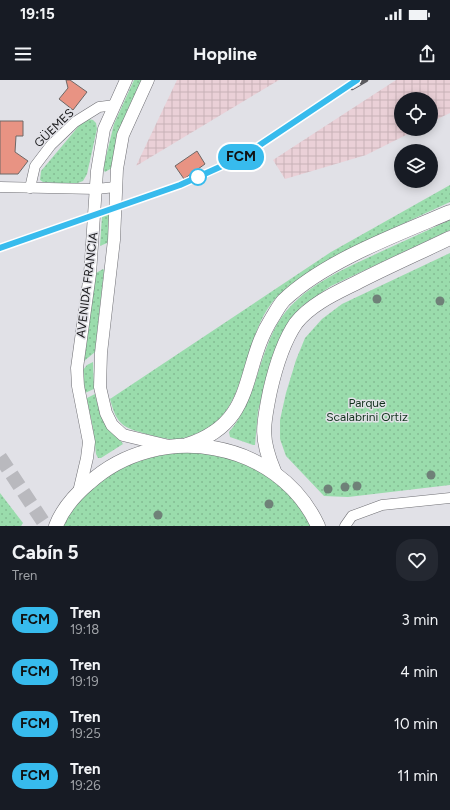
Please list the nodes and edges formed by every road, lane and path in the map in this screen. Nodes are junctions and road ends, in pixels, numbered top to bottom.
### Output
1 (126, 80) edge
2 (148, 80) edge
3 (114, 105) junction
4 (0, 187) edge
5 (116, 187) junction
6 (30, 188) junction
7 (96, 189) junction
8 (450, 212) edge
9 (450, 238) edge
10 (187, 445) junction
11 (169, 446) junction
12 (274, 471) junction
13 (79, 492) junction
14 (450, 498) edge
15 (57, 523) edge
16 (318, 526) edge
17 (345, 526) edge

1 - 3 street, AVENIDA FRANCIA
2 - 5 street, AVENIDA FRANCIA
3 - 6 street, GÜEMES
3 - 7 street, AVENIDA FRANCIA
4 - 6 street
5 - 7 street
5 - 11 street, AVENIDA FRANCIA
6 - 7 street
7 - 13 street, AVENIDA FRANCIA
8 - 10 main road
9 - 12 main road
10 - 11 main road
10 - 12 main road
11 - 13 main road
12 - 16 main road
13 - 15 main road
14 - 17 street

